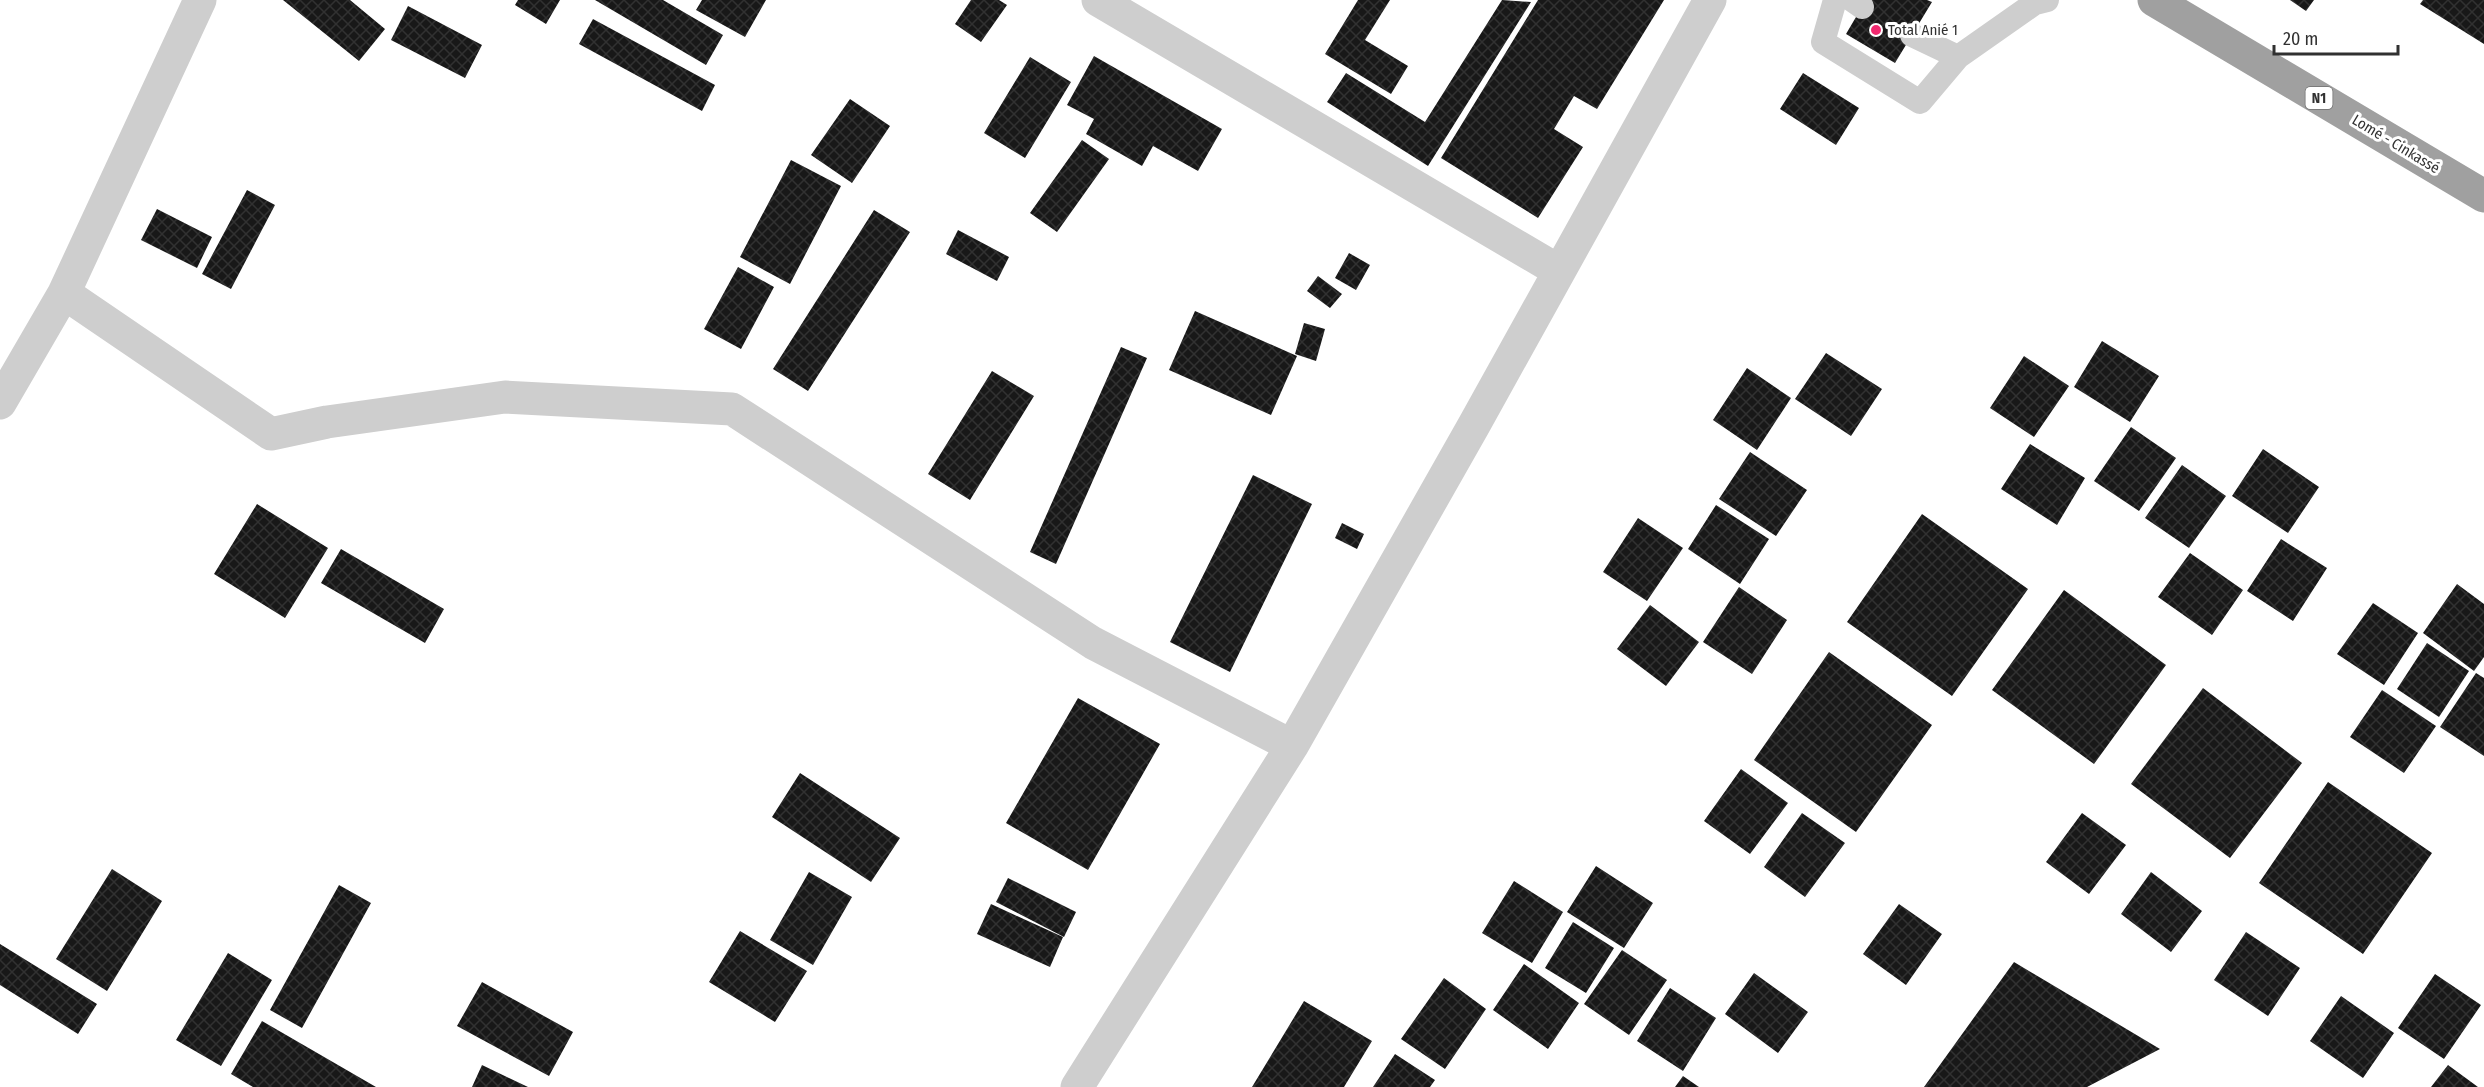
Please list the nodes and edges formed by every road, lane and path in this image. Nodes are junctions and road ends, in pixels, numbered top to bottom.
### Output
1 (200, 0) edge
2 (1098, 0) edge
3 (1710, 0) edge
4 (1835, 0) edge
5 (2047, 0) edge
6 (2154, 0) edge
7 (1912, 35) dead end
8 (1958, 57) junction
9 (2484, 196) edge
10 (1559, 271) junction
11 (64, 293) junction
12 (0, 403) edge
13 (1292, 746) junction
14 (1077, 1087) edge

1 - 11 street
2 - 10 street
3 - 10 street
4 - 8 lane
5 - 8 lane
6 - 9 highway, Lomé - Cinkassé / N1
7 - 8 lane
10 - 13 street
11 - 12 street
11 - 13 street
13 - 14 street

